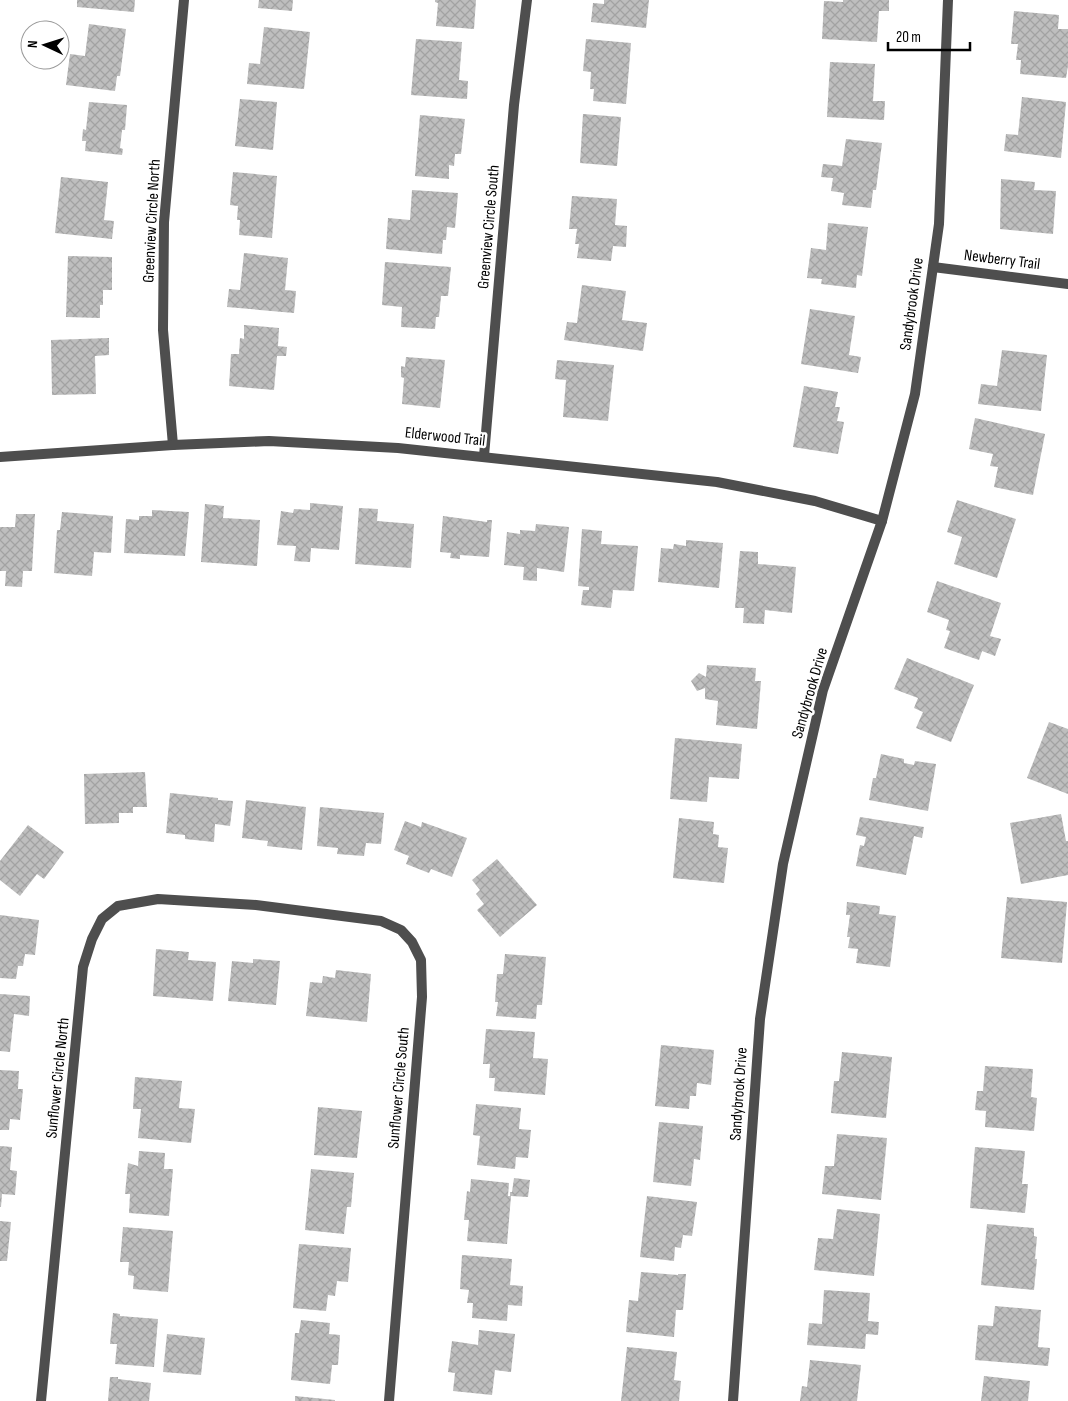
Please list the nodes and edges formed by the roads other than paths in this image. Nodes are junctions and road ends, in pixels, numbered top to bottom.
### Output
1 (184, 0) edge
2 (527, 0) edge
3 (948, 0) edge
4 (933, 266) junction
5 (1068, 284) edge
6 (173, 445) junction
7 (484, 456) junction
8 (0, 457) edge
9 (882, 520) junction
10 (256, 905) joint
11 (41, 1401) edge
12 (389, 1401) edge
13 (732, 1401) edge

1 - 6 street, Greenview Circle North
2 - 7 street, Greenview Circle South
3 - 4 street, Sandybrook Drive
4 - 5 street, Newberry Trail
4 - 9 street, Sandybrook Drive
6 - 7 street, Elderwood Trail
6 - 8 street, Elderwood Trail
7 - 9 street, Elderwood Trail
9 - 13 street, Sandybrook Drive
10 - 11 street, Sunflower Circle North
10 - 12 street, Sunflower Circle South

